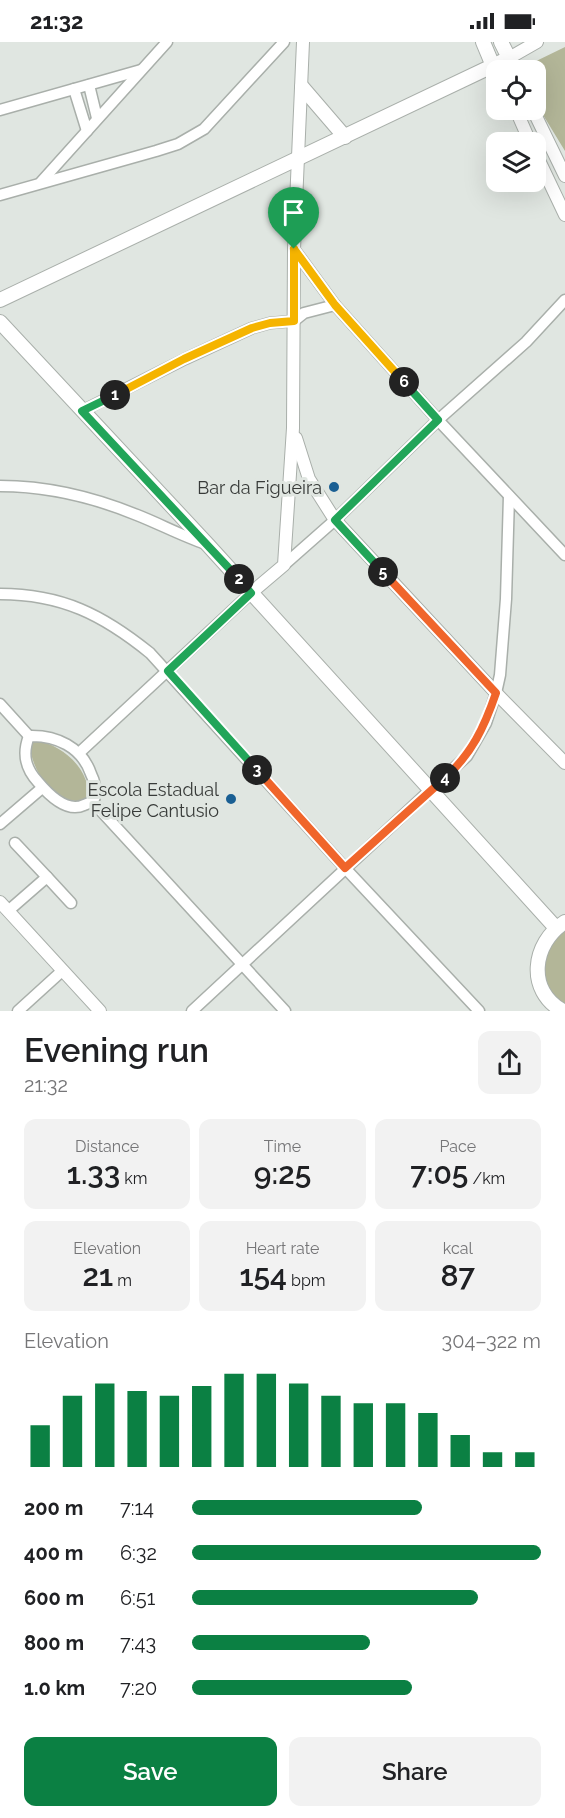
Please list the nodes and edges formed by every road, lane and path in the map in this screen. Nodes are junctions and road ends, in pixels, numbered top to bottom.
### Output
1 (167, 42) edge
2 (284, 42) edge
3 (303, 42) edge
4 (483, 42) edge
5 (501, 42) edge
6 (537, 42) edge
7 (491, 60) edge
8 (510, 60) edge
9 (517, 60) edge
10 (141, 70) junction
11 (486, 73) edge
12 (89, 85) junction
13 (302, 87) junction
14 (74, 89) junction
15 (0, 110) edge
16 (97, 118) junction
17 (538, 120) edge
18 (87, 131) junction
19 (345, 137) junction
20 (299, 157) junction
21 (546, 175) edge
22 (565, 176) edge
23 (40, 184) junction
24 (0, 195) edge
25 (565, 215) edge
26 (294, 249) junction
27 (0, 300) edge
28 (565, 300) edge
29 (335, 305) junction
30 (294, 321) junction
31 (0, 322) edge
32 (82, 411) junction
33 (438, 420) junction
34 (293, 428) junction
35 (0, 486) edge
36 (509, 496) junction
37 (335, 520) junction
38 (208, 545) junction
39 (565, 555) edge
40 (284, 565) junction
41 (251, 593) junction
42 (0, 594) edge
43 (168, 671) junction
44 (496, 693) junction
45 (0, 704) edge
46 (29, 736) junction
47 (79, 753) junction
48 (565, 763) edge
49 (42, 788) junction
50 (432, 790) junction
51 (92, 801) junction
52 (0, 824) edge
53 (15, 843) dead end
54 (345, 868) junction
55 (47, 878) junction
56 (71, 903) dead end
57 (4, 906) edge
58 (561, 925) edge
59 (243, 964) junction
60 (62, 971) junction
61 (18, 1011) edge
62 (100, 1011) edge
63 (192, 1011) edge
64 (285, 1011) edge
65 (479, 1011) edge
66 (563, 1011) edge

1 - 10 street
2 - 23 street
3 - 13 street
4 - 7 main road
5 - 8 main road
6 - 9 street
10 - 12 street
10 - 16 street
11 - 19 main road
12 - 14 street
12 - 16 street
13 - 19 main road
13 - 20 street
14 - 15 street
14 - 18 street
16 - 18 street
17 - 22 street
18 - 23 street
19 - 20 main road
20 - 26 street
20 - 27 main road
21 - 25 street
23 - 24 street
26 - 29 street
26 - 30 street
28 - 33 street
29 - 30 street
29 - 33 street
30 - 32 street
30 - 34 street
31 - 32 main road
32 - 38 main road
33 - 36 street
33 - 37 street
34 - 37 street
34 - 40 street
35 - 38 street
36 - 39 street
36 - 44 street
37 - 40 street
37 - 44 street
38 - 41 main road
40 - 41 street
41 - 43 street
41 - 50 main road
42 - 43 street
43 - 47 street
43 - 54 street
44 - 48 street
44 - 50 street
45 - 46 street
46 - 47 street
46 - 49 street
47 - 51 street
49 - 51 street
49 - 52 street
50 - 54 street
50 - 58 main road
51 - 59 street
53 - 55 street
54 - 59 street
54 - 65 street
55 - 56 street
55 - 57 street
57 - 60 street
58 - 66 main road
59 - 63 street
59 - 64 street
60 - 61 street
60 - 62 street

